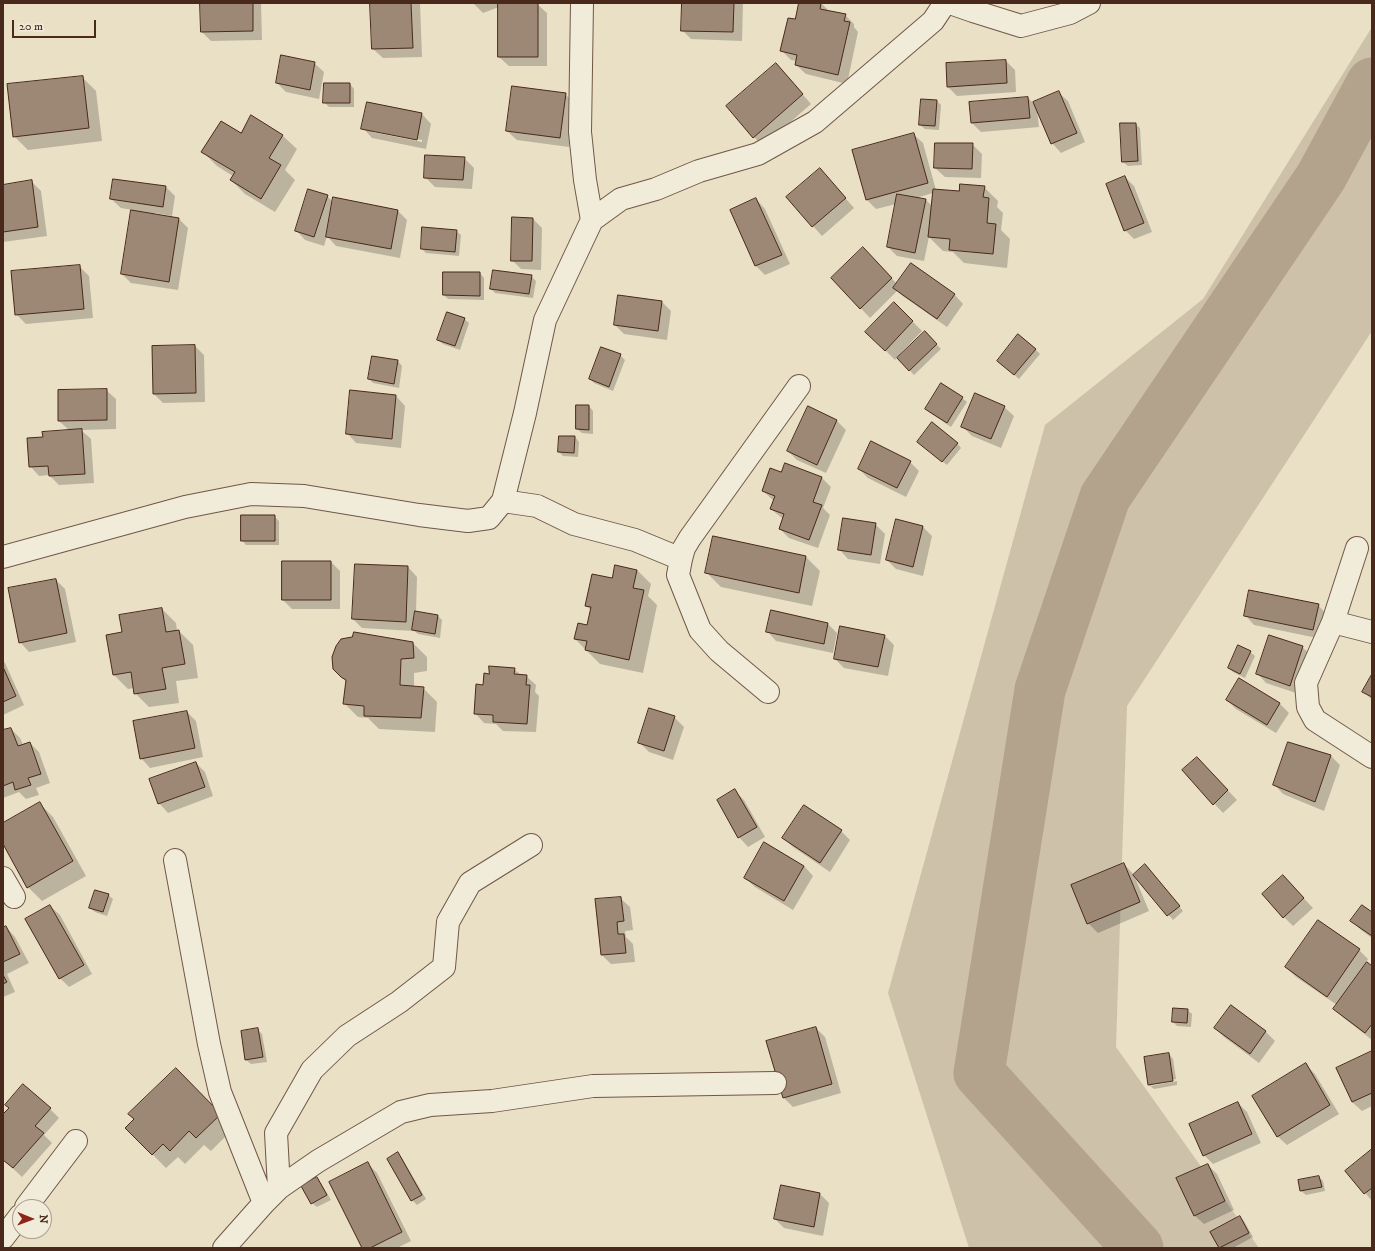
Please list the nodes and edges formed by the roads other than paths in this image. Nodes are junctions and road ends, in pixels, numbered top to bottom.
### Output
1 (582, 3) edge
2 (945, 3) edge
3 (950, 3) edge
4 (1089, 3) edge
5 (592, 220) junction
6 (799, 386) dead end
7 (503, 501) junction
8 (1356, 548) dead end
9 (3, 558) edge
10 (681, 559) junction
11 (1333, 622) junction
12 (1372, 632) edge
13 (768, 692) dead end
14 (1372, 757) edge
15 (531, 845) dead end
16 (175, 860) dead end
17 (3, 878) edge
18 (14, 897) dead end
19 (775, 1083) dead end
20 (76, 1141) dead end
21 (272, 1196) junction
22 (32, 1199) edge
23 (12, 1226) edge
24 (3, 1238) edge
25 (224, 1248) edge

1 - 5 street
2 - 5 street
3 - 4 street
5 - 7 street
6 - 10 street
7 - 9 street
7 - 10 street
8 - 11 street
10 - 13 street
11 - 12 street
11 - 14 street
15 - 21 street
16 - 21 street
17 - 18 street
19 - 21 street
20 - 22 street
21 - 25 street
23 - 24 street

